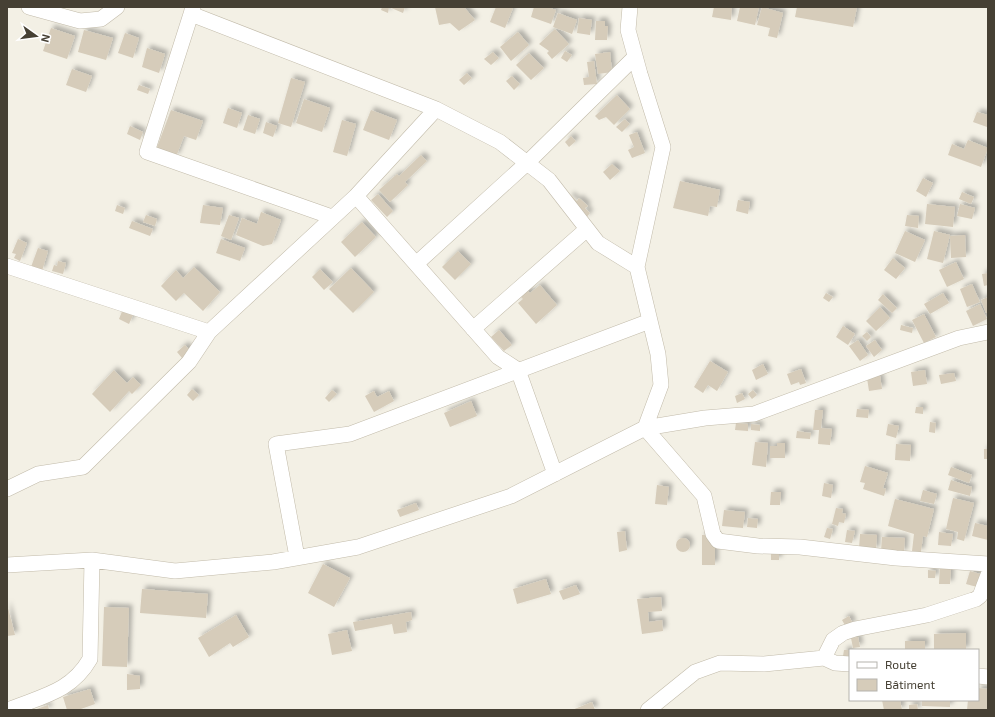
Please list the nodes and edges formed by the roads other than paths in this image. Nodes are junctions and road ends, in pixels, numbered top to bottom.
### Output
1 (30, 7) edge
2 (117, 7) edge
3 (630, 7) edge
4 (192, 10) edge
5 (635, 58) junction
6 (436, 109) junction
7 (527, 163) junction
8 (356, 196) junction
9 (332, 217) junction
10 (587, 229) junction
11 (416, 264) junction
12 (7, 266) edge
13 (636, 267) junction
14 (650, 321) junction
15 (473, 329) junction
16 (209, 332) junction
17 (988, 332) edge
18 (518, 370) junction
19 (645, 428) junction
20 (554, 474) junction
21 (7, 489) edge
22 (298, 558) junction
23 (92, 560) junction
24 (988, 564) edge
25 (7, 565) edge
26 (988, 575) edge
27 (824, 658) junction
28 (849, 664) edge
29 (8, 710) edge
30 (648, 710) edge

1 - 2 street
3 - 5 street
4 - 6 street
4 - 9 street
5 - 7 street
5 - 13 street
6 - 7 street
6 - 8 street
7 - 10 street
7 - 11 street
8 - 9 street
8 - 11 street
9 - 16 street
10 - 13 street
10 - 15 street
11 - 15 street
12 - 16 street
13 - 14 street
14 - 18 street
14 - 19 street
15 - 18 street
16 - 21 street
17 - 19 street
18 - 20 street
18 - 22 street
19 - 20 street
19 - 24 street
20 - 22 street
22 - 23 street
23 - 25 street
23 - 29 street
26 - 27 street
27 - 28 street
27 - 30 street

